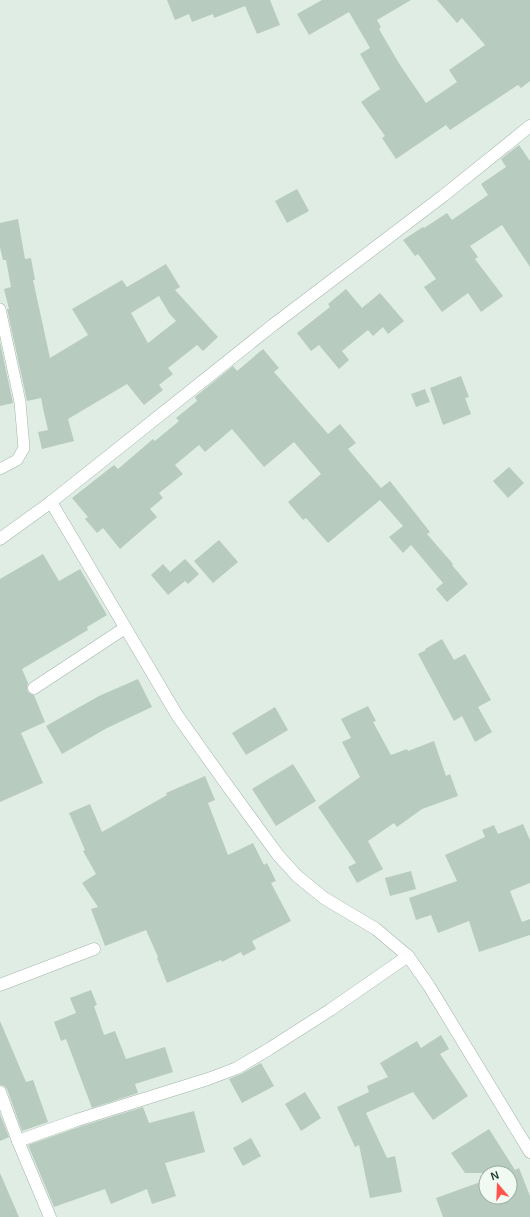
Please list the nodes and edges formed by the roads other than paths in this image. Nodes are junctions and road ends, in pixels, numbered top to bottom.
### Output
1 (530, 126) edge
2 (0, 309) edge
3 (0, 469) edge
4 (51, 502) junction
5 (0, 539) edge
6 (125, 628) junction
7 (34, 688) dead end
8 (94, 949) dead end
9 (408, 956) junction
10 (0, 986) edge
11 (0, 1092) edge
12 (18, 1141) junction
13 (530, 1152) edge
14 (50, 1217) edge

1 - 4 street
2 - 3 lane
4 - 5 street
4 - 6 street
6 - 7 street
6 - 9 street
8 - 10 street
9 - 12 street
9 - 13 street
11 - 12 street
12 - 14 street

